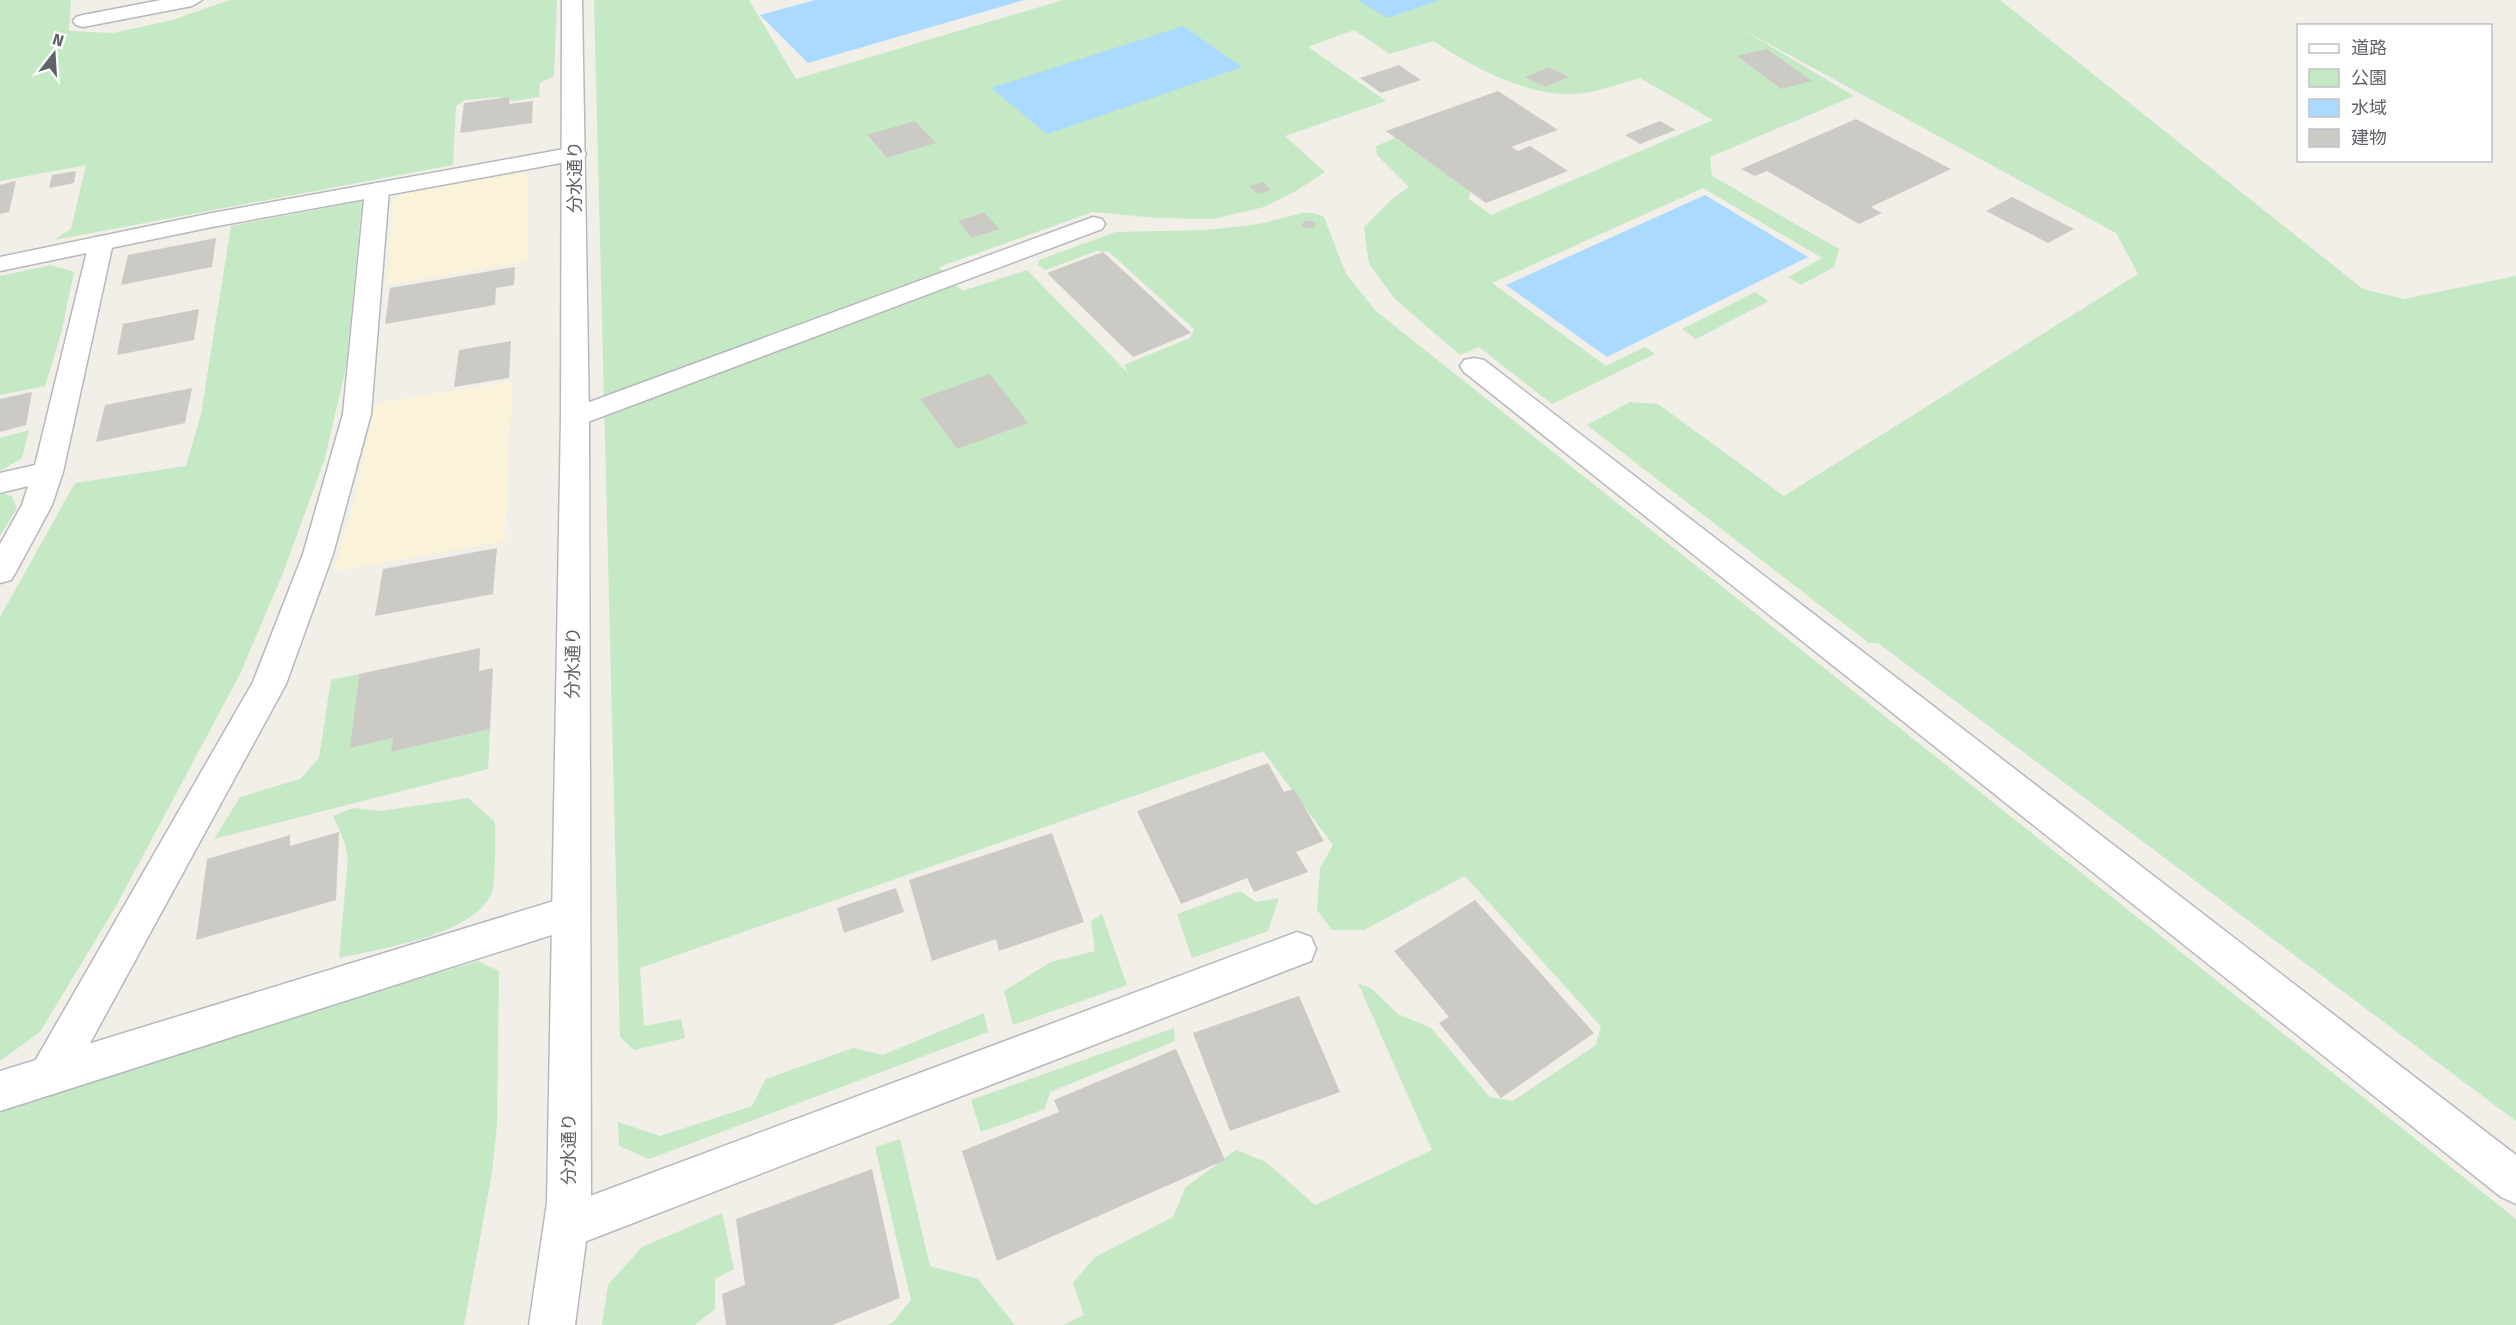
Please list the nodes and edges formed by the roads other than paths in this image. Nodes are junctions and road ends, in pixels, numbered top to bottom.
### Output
1 (192, 0) edge
2 (572, 0) edge
3 (83, 21) dead end
4 (575, 154) junction
5 (377, 190) junction
6 (1093, 224) dead end
7 (101, 243) junction
8 (0, 264) edge
9 (1474, 366) dead end
10 (576, 417) junction
11 (48, 472) junction
12 (0, 483) edge
13 (0, 572) edge
14 (570, 913) junction
15 (1297, 949) dead end
16 (50, 1075) junction
17 (0, 1091) edge
18 (2516, 1182) edge
19 (566, 1227) junction
20 (552, 1325) edge

1 - 3 street
2 - 4 street, 分水通り
4 - 5 street
4 - 10 street, 分水通り
5 - 7 street
5 - 16 street
6 - 10 street
7 - 8 street
7 - 11 street
9 - 18 street
10 - 14 street, 分水通り
11 - 12 street
11 - 13 street
14 - 16 street
14 - 19 street, 分水通り
15 - 19 street
16 - 17 street
19 - 20 street, 分水通り

